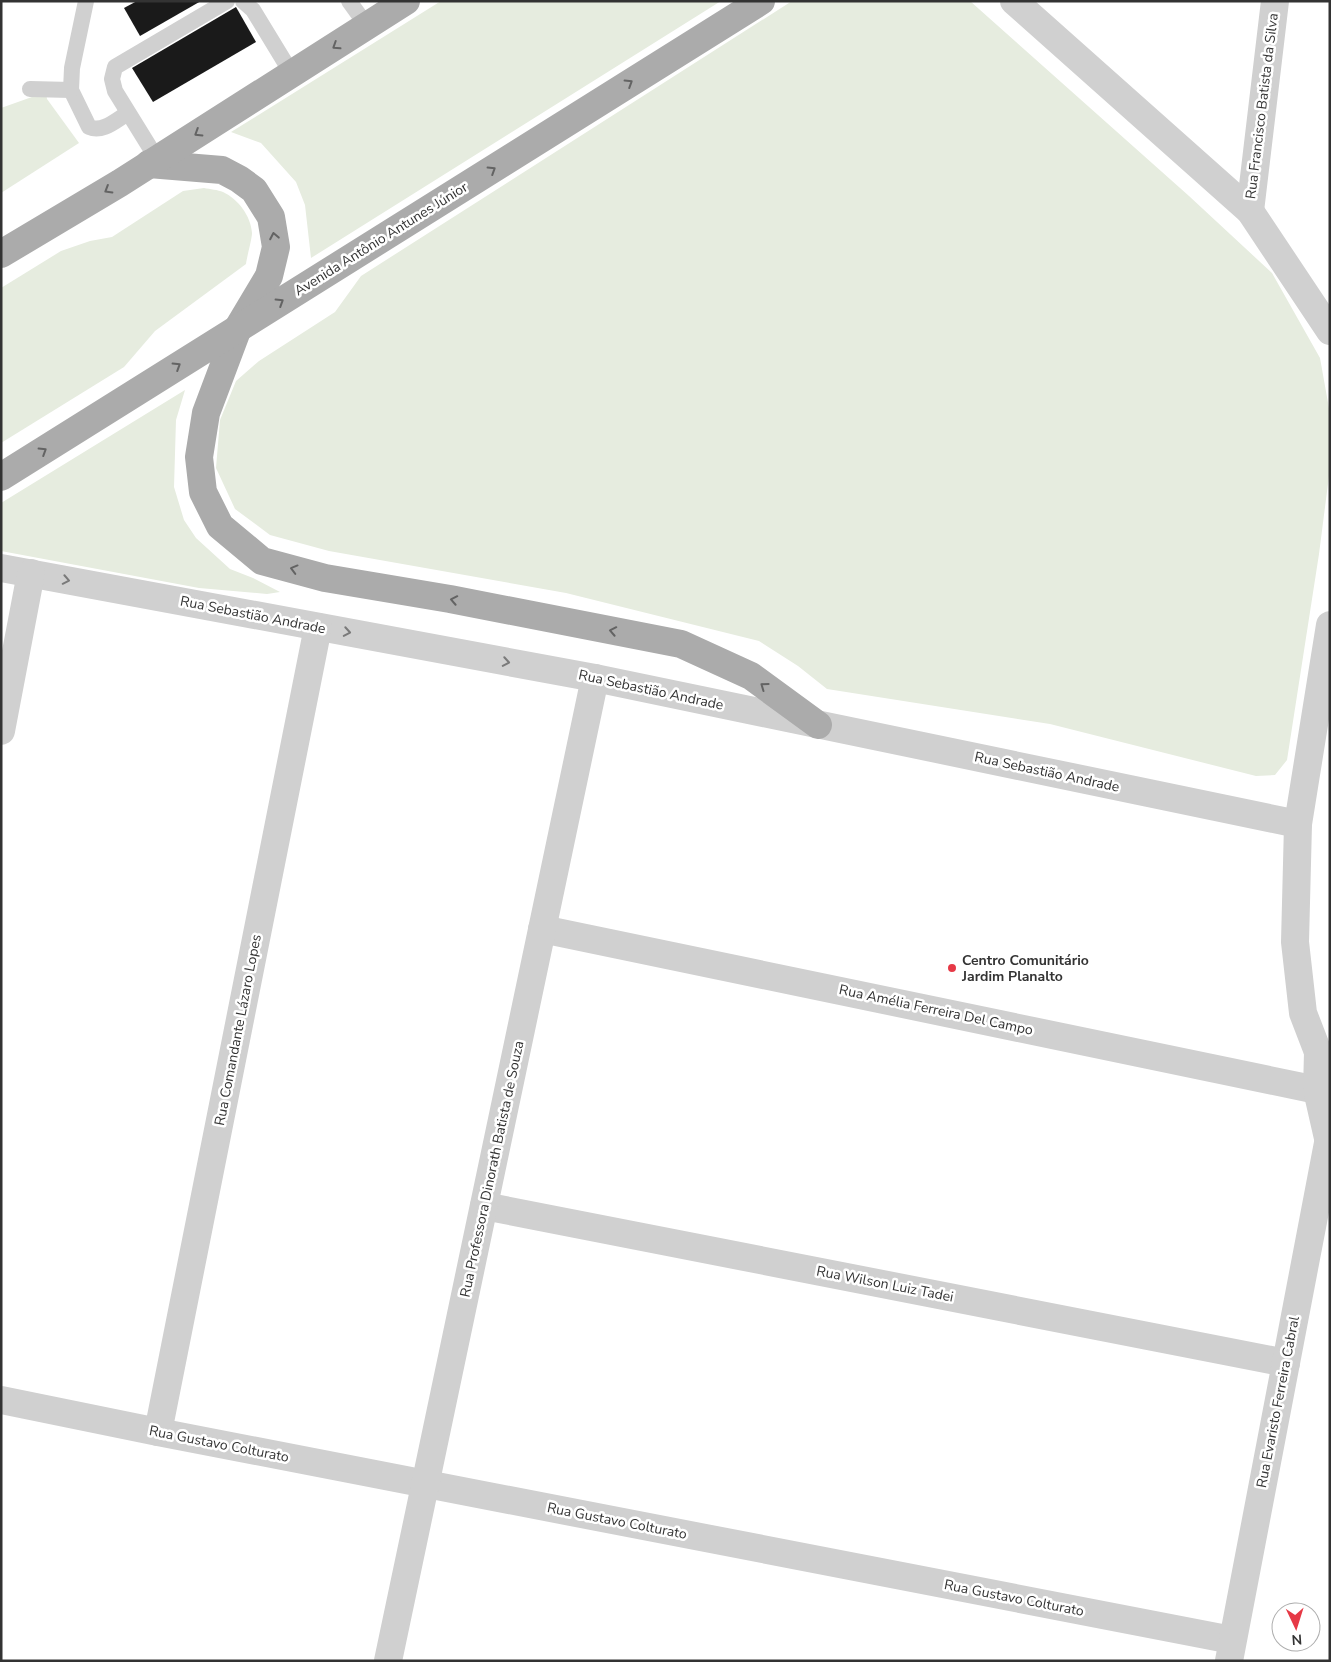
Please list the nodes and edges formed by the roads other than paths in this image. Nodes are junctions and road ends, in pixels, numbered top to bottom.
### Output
1 (86, 1) edge
2 (227, 1) edge
3 (243, 1) edge
4 (349, 1) edge
5 (406, 1) edge
6 (761, 1) edge
7 (1014, 1) edge
8 (1275, 1) edge
9 (367, 26) junction
10 (292, 74) junction
11 (30, 89) dead end
12 (71, 90) junction
13 (128, 113) junction
14 (153, 162) junction
15 (1250, 211) junction
16 (1, 254) edge
17 (238, 328) junction
18 (1330, 330) edge
19 (1, 477) edge
20 (1, 568) edge
21 (31, 573) junction
22 (1330, 625) edge
23 (318, 627) junction
24 (595, 678) junction
25 (818, 725) junction
26 (1, 730) edge
27 (1298, 824) junction
28 (542, 929) junction
29 (1324, 1076) edge
30 (1329, 1145) edge
31 (484, 1206) junction
32 (1286, 1363) junction
33 (1, 1400) edge
34 (158, 1432) junction
35 (426, 1484) junction
36 (1230, 1651) edge
37 (388, 1661) edge

1 - 12 lane
2 - 13 lane
3 - 10 lane
4 - 9 lane
5 - 9 main road
17 -> 6 main road, Avenida Antônio Antunes Júnior
7 - 15 street
8 - 15 street, Rua Francisco Batista da Silva
9 -> 10 main road
10 -> 14 main road
11 - 12 lane
12 - 13 lane
13 - 14 lane
14 -> 16 main road
17 -> 14 main road
15 - 18 street
19 -> 17 main road, Avenida Antônio Antunes Júnior
25 -> 17 main road
20 - 21 street, Rua Sebastião Andrade
21 -> 23 street, Rua Sebastião Andrade
21 - 26 street
22 - 27 street
23 -> 24 street, Rua Sebastião Andrade
23 - 34 street, Rua Comandante Lázaro Lopes
24 - 25 street, Rua Sebastião Andrade
24 - 28 street, Rua Professora Dinorath Batista de Souza
25 - 27 street, Rua Sebastião Andrade
27 - 29 street
28 - 29 street, Rua Amélia Ferreira Del Campo
28 - 31 street, Rua Professora Dinorath Batista de Souza
29 - 30 street
30 - 32 street, Rua Evaristo Ferreira Cabral
31 - 32 street, Rua Wilson Luiz Tadei
31 - 35 street, Rua Professora Dinorath Batista de Souza
32 - 36 street, Rua Evaristo Ferreira Cabral
33 - 34 street, Rua Gustavo Colturato
34 - 35 street, Rua Gustavo Colturato
35 - 36 street, Rua Gustavo Colturato
35 - 37 street, Rua Professora Dinorath Batista de Souza

